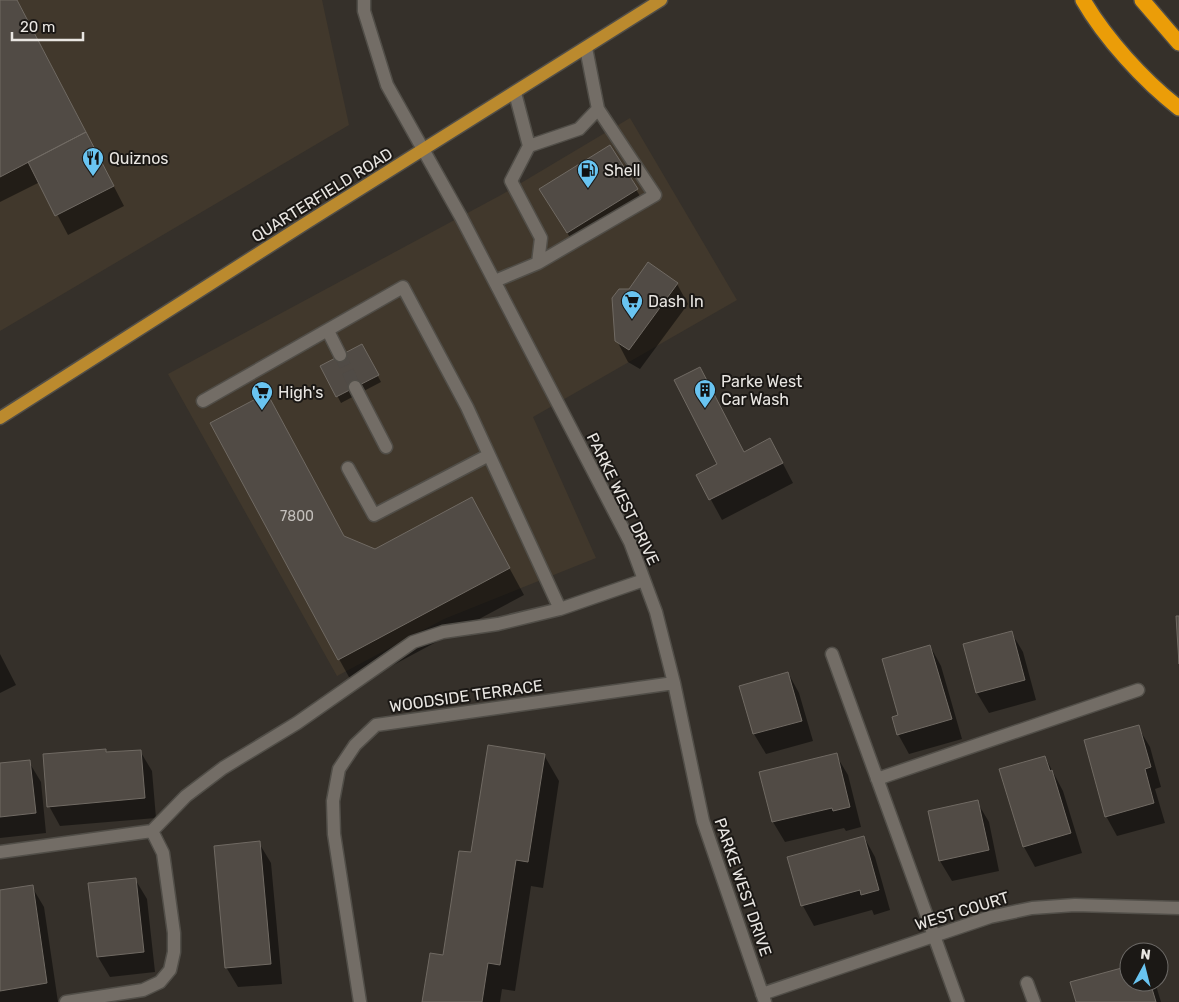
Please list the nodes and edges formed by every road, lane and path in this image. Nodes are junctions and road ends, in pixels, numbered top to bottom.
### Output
1 (364, 0) edge
2 (661, 0) edge
3 (1083, 0) edge
4 (1142, 0) edge
5 (1179, 43) edge
6 (586, 48) junction
7 (515, 93) junction
8 (1179, 108) edge
9 (598, 109) junction
10 (529, 146) junction
11 (424, 150) junction
12 (538, 263) junction
13 (495, 282) junction
14 (328, 331) junction
15 (340, 356) tunnel mouth
16 (355, 387) tunnel mouth
17 (202, 401) dead end
18 (0, 418) edge
19 (386, 447) dead end
20 (489, 454) junction
21 (348, 468) dead end
22 (644, 580) junction
23 (560, 609) junction
24 (832, 654) dead end
25 (674, 683) junction
26 (1138, 690) dead end
27 (877, 779) junction
28 (152, 831) junction
29 (0, 852) edge
30 (1179, 908) edge
31 (934, 936) junction
32 (1027, 983) dead end
33 (764, 998) edge
34 (66, 1002) edge
35 (360, 1002) edge
36 (958, 1002) edge
37 (1034, 1002) edge

1 - 11 street, PARKE WEST DRIVE
2 - 6 main road, QUARTERFIELD ROAD
3 - 8 highway
4 - 5 highway
6 - 7 main road, QUARTERFIELD ROAD
6 - 9 street
7 - 10 street
7 - 11 main road, QUARTERFIELD ROAD
9 - 10 street
9 - 12 street
10 - 12 street
11 - 13 street, PARKE WEST DRIVE
11 - 18 main road, QUARTERFIELD ROAD
12 - 13 street
13 - 22 street, PARKE WEST DRIVE
14 - 15 street
14 - 17 street
14 - 20 street
16 - 19 street
20 - 21 street
20 - 23 street
22 - 23 street
22 - 25 street, PARKE WEST DRIVE
23 - 28 street
24 - 27 street
25 - 33 street, PARKE WEST DRIVE
25 - 35 street, WOODSIDE TERRACE
26 - 27 street
27 - 31 street
28 - 29 street
28 - 34 street
30 - 31 street, WEST COURT
31 - 33 street, WEST COURT
31 - 36 street
32 - 37 street

